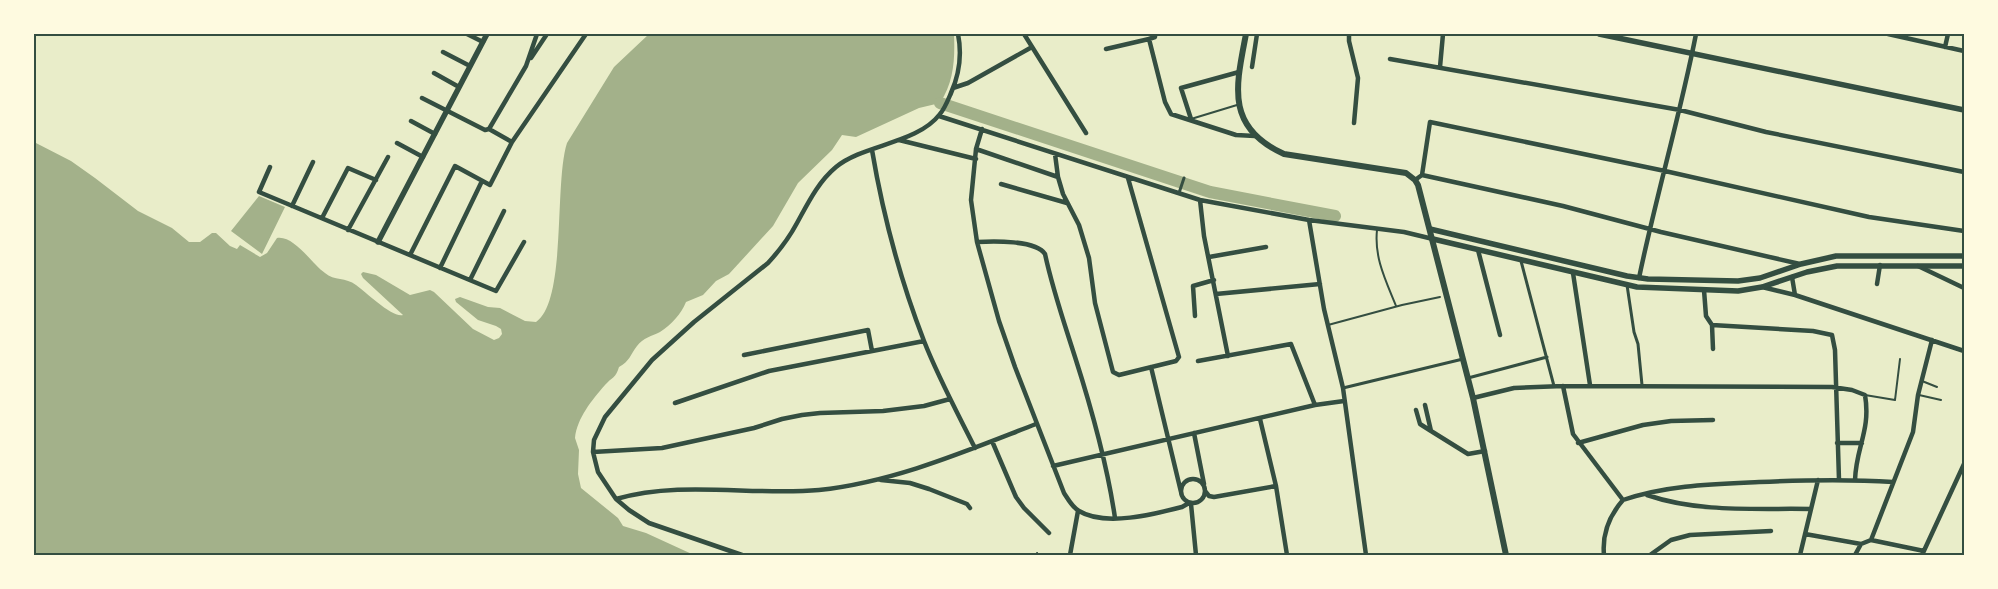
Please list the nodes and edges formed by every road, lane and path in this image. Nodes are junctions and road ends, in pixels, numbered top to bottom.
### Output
1 (467, 34) edge
2 (487, 34) edge
3 (537, 34) edge
4 (547, 34) edge
5 (586, 34) edge
6 (958, 34) edge
7 (1024, 34) edge
8 (1154, 34) edge
9 (1246, 34) edge
10 (1257, 34) edge
11 (1350, 34) edge
12 (1443, 34) edge
13 (1599, 34) edge
14 (1696, 34) edge
15 (1888, 34) edge
16 (1948, 34) edge
17 (1149, 39) junction
18 (483, 42) junction
19 (1032, 47) junction
20 (1945, 47) junction
21 (1106, 49) dead end
22 (1964, 51) edge
23 (443, 52) dead end
24 (1693, 52) junction
25 (1390, 58) dead end
26 (470, 66) junction
27 (526, 66) junction
28 (1440, 66) junction
29 (1252, 68) dead end
30 (1239, 72) junction
31 (434, 73) dead end
32 (459, 87) junction
33 (953, 88) junction
34 (422, 98) dead end
35 (1239, 104) junction
36 (1680, 110) junction
37 (1964, 110) edge
38 (448, 111) junction
39 (939, 116) junction
40 (1191, 120) junction
41 (411, 121) dead end
42 (1354, 123) dead end
43 (489, 129) junction
44 (982, 129) junction
45 (435, 134) junction
46 (1086, 134) dead end
47 (1255, 136) junction
48 (898, 140) junction
49 (512, 142) junction
50 (397, 144) dead end
51 (976, 149) junction
52 (872, 150) junction
53 (1055, 154) junction
54 (423, 157) junction
55 (388, 158) dead end
56 (976, 158) junction
57 (313, 162) dead end
58 (270, 167) dead end
59 (1665, 171) junction
60 (1964, 172) edge
61 (1422, 175) junction
62 (1058, 177) junction
63 (1128, 178) junction
64 (1184, 178) dead end
65 (376, 180) junction
66 (1415, 180) junction
67 (482, 181) junction
68 (1001, 184) dead end
69 (1179, 194) junction
70 (1200, 200) junction
71 (1067, 204) junction
72 (292, 206) junction
73 (504, 211) dead end
74 (322, 218) junction
75 (1309, 220) junction
76 (1377, 229) junction
77 (1430, 229) junction
78 (1649, 229) junction
79 (348, 230) junction
80 (1964, 231) edge
81 (1433, 238) junction
82 (378, 242) junction
83 (524, 242) dead end
84 (977, 242) junction
85 (1266, 247) dead end
86 (1478, 250) junction
87 (410, 255) junction
88 (1879, 255) junction
89 (1964, 256) edge
90 (1209, 257) junction
91 (1521, 260) junction
92 (1801, 264) junction
93 (1880, 265) junction
94 (1917, 266) junction
95 (1964, 266) edge
96 (440, 268) junction
97 (1573, 273) junction
98 (1792, 277) junction
99 (1639, 278) junction
100 (470, 280) junction
101 (1214, 280) junction
102 (1320, 284) junction
103 (1877, 284) dead end
104 (1628, 285) junction
105 (1762, 288) junction
106 (1964, 288) edge
107 (1704, 290) junction
108 (1216, 294) junction
109 (1795, 295) junction
110 (1440, 297) dead end
111 (1396, 306) junction
112 (1196, 316) dead end
113 (1328, 325) junction
114 (1712, 325) junction
115 (1500, 335) dead end
116 (1932, 340) junction
117 (924, 341) junction
118 (1713, 349) dead end
119 (872, 351) junction
120 (1964, 351) edge
121 (744, 355) dead end
122 (1228, 356) junction
123 (1546, 358) junction
124 (1463, 359) junction
125 (1900, 359) dead end
126 (1198, 361) dead end
127 (1152, 366) junction
128 (1468, 378) junction
129 (1922, 381) junction
130 (1590, 385) junction
131 (1642, 385) junction
132 (1554, 386) junction
133 (1563, 386) junction
134 (1937, 387) dead end
135 (1343, 388) junction
136 (1835, 388) junction
137 (1918, 394) junction
138 (1865, 396) junction
139 (1473, 398) junction
140 (950, 399) junction
141 (1941, 400) dead end
142 (1344, 401) junction
143 (675, 403) dead end
144 (1425, 405) dead end
145 (1315, 406) junction
146 (1416, 410) dead end
147 (1260, 419) junction
148 (1713, 420) dead end
149 (1036, 424) junction
150 (1431, 431) junction
151 (1194, 433) junction
152 (1168, 440) junction
153 (992, 441) junction
154 (1578, 443) junction
155 (1837, 443) junction
156 (1862, 443) junction
157 (975, 448) junction
158 (1485, 451) junction
159 (593, 452) junction
160 (1103, 454) junction
161 (1964, 464) edge
162 (1052, 466) junction
163 (877, 480) junction
164 (1818, 480) junction
165 (1838, 480) junction
166 (1855, 480) junction
167 (1893, 482) junction
168 (1276, 486) junction
169 (1205, 489) junction
170 (1181, 492) junction
171 (1644, 494) junction
172 (616, 499) junction
173 (1623, 500) junction
174 (1190, 503) junction
175 (1197, 503) junction
176 (970, 508) dead end
177 (1811, 509) junction
178 (1078, 510) junction
179 (1193, 514) junction
180 (1115, 518) junction
181 (1771, 531) dead end
182 (1049, 533) dead end
183 (1805, 534) junction
184 (1871, 540) junction
185 (1861, 544) junction
186 (1923, 553) edge
187 (742, 555) edge
188 (1070, 555) edge
189 (1196, 555) edge
190 (1287, 555) edge
191 (1366, 555) edge
192 (1506, 555) edge
193 (1604, 555) edge
194 (1650, 555) edge
195 (1800, 555) edge
196 (1855, 555) edge

1 - 18 street
2 - 18 street
3 - 27 street
4 - 27 street
5 - 49 street
6 - 33 street
7 - 19 street
8 - 17 street
9 - 30 main road
10 - 29 street
11 - 42 street
12 - 28 street
13 - 24 street
14 - 24 street
15 - 20 street
16 - 20 street
17 - 21 street
17 - 40 street
18 - 26 street
19 - 33 street
19 - 46 street
20 - 22 street
23 - 26 street
24 - 36 street
24 - 37 street
25 - 28 street
26 - 32 street
27 - 43 street
28 - 36 street
30 - 35 main road
30 - 40 street
31 - 32 street
32 - 38 street
33 - 39 street
34 - 38 street
35 - 40 lane
35 - 47 main road
36 - 59 street
36 - 60 street
38 - 43 street
38 - 45 street
39 - 44 street
39 - 48 street
40 - 47 street
41 - 45 street
43 - 49 street
44 - 51 street
44 - 53 street
45 - 54 street
47 - 66 main road
48 - 52 street
48 - 56 street
49 - 67 street
50 - 54 street
51 - 56 street
51 - 62 street
52 - 117 street
52 - 159 street
53 - 62 street
53 - 63 street
54 - 82 street
55 - 65 street
56 - 84 street
57 - 72 street
58 - 72 street
59 - 61 street
59 - 78 street
59 - 80 street
61 - 66 street
61 - 78 street
62 - 71 street
63 - 69 street
63 - 127 street
64 - 69 street
65 - 74 street
65 - 79 street
66 - 77 main road
67 - 87 street
67 - 96 street
68 - 71 street
69 - 70 street
70 - 75 street
70 - 90 street
71 - 127 street
72 - 74 street
73 - 100 street
74 - 79 street
75 - 76 street
75 - 102 street
76 - 81 street
76 - 111 lane
77 - 81 main road
77 - 99 street
78 - 92 street
78 - 99 street
79 - 82 street
81 - 86 street
81 - 124 main road
82 - 87 street
83 - 100 street
84 - 149 street
84 - 160 street
85 - 90 street
86 - 91 street
86 - 115 street
87 - 96 street
88 - 89 street
88 - 92 street
88 - 93 street
90 - 101 street
91 - 97 street
91 - 123 street
92 - 99 street
93 - 94 street
93 - 98 street
93 - 103 street
94 - 95 street
94 - 106 street
96 - 100 street
97 - 104 street
97 - 130 street
98 - 105 street
98 - 109 street
101 - 108 street
101 - 112 street
102 - 108 street
102 - 113 street
104 - 107 street
104 - 131 street
105 - 107 street
105 - 109 street
107 - 114 street
108 - 122 street
109 - 116 street
110 - 111 lane
111 - 113 lane
113 - 135 street
114 - 118 street
114 - 136 street
116 - 120 street
116 - 129 street
117 - 119 street
117 - 140 street
119 - 121 street
119 - 143 street
122 - 126 street
122 - 145 street
123 - 128 street
123 - 132 street
124 - 128 main road
124 - 135 street
125 - 138 lane
127 - 152 street
128 - 139 main road
129 - 134 lane
129 - 137 street
130 - 131 street
130 - 133 street
131 - 136 street
132 - 133 street
132 - 139 street
133 - 154 street
135 - 142 street
136 - 138 street
136 - 155 street
137 - 141 lane
137 - 167 street
138 - 156 street
139 - 158 main road
140 - 157 street
140 - 159 street
142 - 145 street
142 - 191 street
144 - 150 street
145 - 147 street
146 - 150 street
147 - 151 street
147 - 168 street
148 - 154 street
149 - 153 street
149 - 162 street
150 - 158 street
151 - 152 street
151 - 169 street
152 - 160 street
152 - 170 street
153 - 157 street
153 - 182 street
154 - 173 street
155 - 156 street
155 - 165 street
156 - 166 street
157 - 163 street
158 - 192 main road
159 - 172 street
160 - 162 street
160 - 180 street
161 - 186 street
162 - 178 street
163 - 172 street
163 - 176 street
164 - 165 street
164 - 171 street
164 - 177 street
165 - 166 street
166 - 167 street
167 - 184 street
168 - 169 street
168 - 190 street
169 - 170 street
169 - 175 street
170 - 174 street
171 - 173 street
171 - 177 street
172 - 187 street
173 - 193 street
174 - 175 street
174 - 179 street
174 - 180 street
175 - 179 street
177 - 183 street
178 - 180 street
178 - 188 street
179 - 189 street
181 - 194 street
183 - 185 street
183 - 195 street
184 - 185 street
184 - 186 street
185 - 196 street

